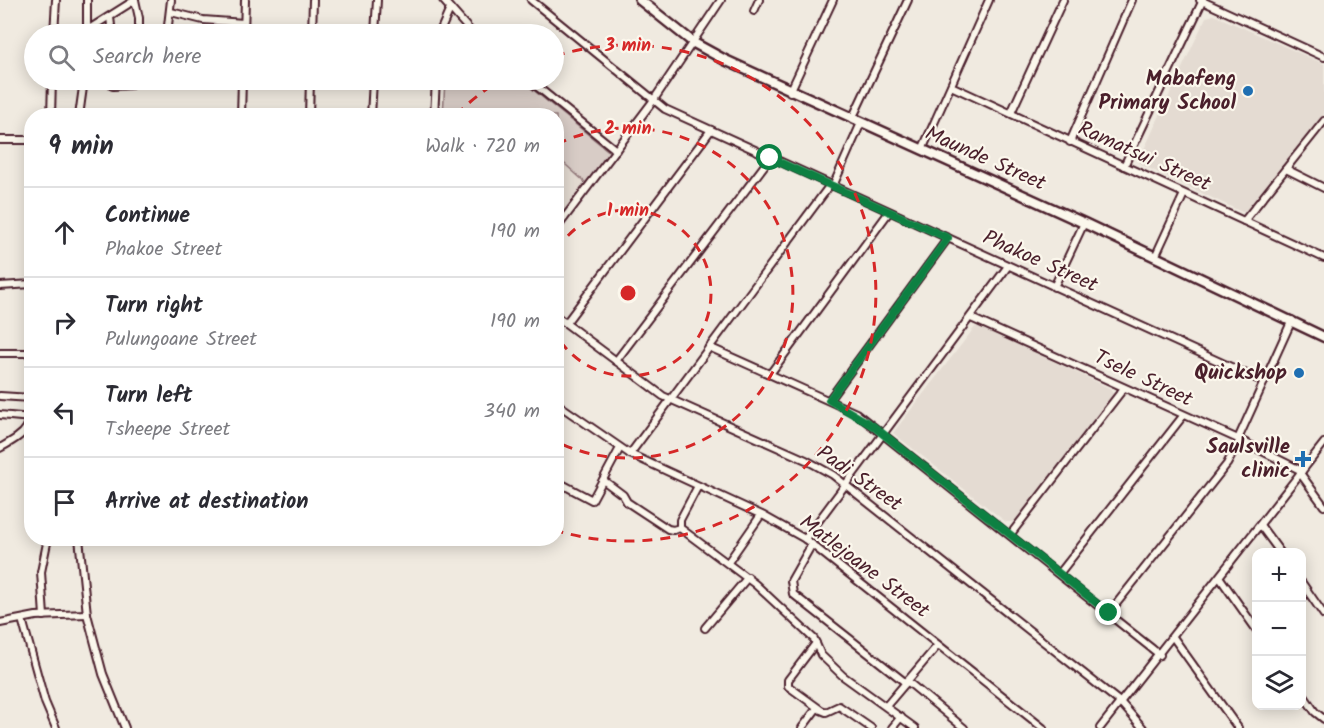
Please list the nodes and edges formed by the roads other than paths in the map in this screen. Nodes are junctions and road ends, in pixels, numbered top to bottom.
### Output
1 (56, 0) edge
2 (87, 0) edge
3 (135, 0) edge
4 (171, 0) edge
5 (246, 0) edge
6 (313, 0) edge
7 (377, 0) edge
8 (443, 0) edge
9 (531, 0) edge
10 (640, 0) edge
11 (721, 0) edge
12 (759, 0) edge
13 (833, 0) edge
14 (908, 0) edge
15 (989, 0) edge
16 (1063, 0) edge
17 (1132, 0) edge
18 (1201, 0) edge
19 (450, 9) junction
20 (753, 11) dead end
21 (171, 12) junction
22 (110, 17) junction
23 (244, 23) joint
24 (55, 24) edge
25 (86, 24) edge
26 (99, 24) edge
27 (111, 24) edge
28 (138, 24) edge
29 (169, 24) edge
30 (312, 24) edge
31 (376, 24) edge
32 (443, 24) edge
33 (464, 24) edge
34 (560, 24) edge
35 (564, 27) edge
36 (694, 43) junction
37 (1324, 57) edge
38 (951, 86) junction
39 (52, 90) edge
40 (83, 90) edge
41 (242, 90) edge
42 (310, 90) edge
43 (372, 90) edge
44 (435, 90) edge
45 (541, 90) edge
46 (790, 92) junction
47 (653, 101) junction
48 (51, 108) edge
49 (80, 108) edge
50 (241, 108) edge
51 (309, 108) edge
52 (371, 108) edge
53 (434, 108) edge
54 (564, 108) edge
55 (564, 108) edge
56 (1011, 113) junction
57 (852, 119) junction
58 (1324, 121) edge
59 (861, 123) junction
60 (711, 130) junction
61 (0, 140) edge
62 (24, 140) edge
63 (1070, 142) junction
64 (616, 150) junction
65 (922, 150) junction
66 (770, 158) junction
67 (1124, 166) junction
68 (1286, 169) junction
69 (831, 185) junction
70 (1324, 188) edge
71 (1184, 194) junction
72 (889, 212) junction
73 (564, 218) edge
74 (1244, 221) junction
75 (1084, 223) junction
76 (948, 238) junction
77 (1155, 257) junction
78 (1324, 258) edge
79 (1008, 266) junction
80 (24, 284) edge
81 (0, 286) edge
82 (1054, 287) junction
83 (971, 318) junction
84 (1292, 320) junction
85 (566, 323) joint
86 (1324, 337) edge
87 (709, 347) junction
88 (0, 353) edge
89 (24, 353) edge
90 (616, 361) junction
91 (770, 374) junction
92 (1264, 382) junction
93 (1124, 388) junction
94 (0, 396) edge
95 (24, 396) edge
96 (670, 399) junction
97 (829, 400) junction
98 (564, 411) edge
99 (0, 415) edge
100 (1183, 416) junction
101 (24, 421) edge
102 (24, 433) edge
103 (884, 434) junction
104 (1239, 440) junction
105 (1324, 443) edge
106 (0, 448) edge
107 (620, 448) junction
108 (630, 454) junction
109 (1301, 472) junction
110 (603, 480) junction
111 (845, 483) junction
112 (564, 486) edge
113 (698, 486) junction
114 (1324, 506) edge
115 (761, 515) junction
116 (1260, 525) junction
117 (680, 528) junction
118 (1010, 535) junction
119 (805, 539) junction
120 (812, 544) junction
121 (46, 546) edge
122 (80, 546) edge
123 (1277, 548) edge
124 (729, 561) junction
125 (1059, 574) junction
126 (748, 577) junction
127 (1220, 578) junction
128 (1306, 589) edge
129 (1109, 613) junction
130 (87, 614) junction
131 (1324, 615) edge
132 (44, 616) junction
133 (22, 619) junction
134 (1252, 622) edge
135 (0, 623) edge
136 (705, 628) dead end
137 (1173, 637) junction
138 (816, 644) junction
139 (938, 645) junction
140 (1160, 655) junction
141 (906, 682) junction
142 (1306, 698) edge
143 (1121, 704) junction
144 (887, 705) junction
145 (817, 708) junction
146 (901, 717) junction
147 (1324, 719) edge
148 (56, 728) edge
149 (125, 728) edge
150 (802, 728) edge
151 (871, 728) edge
152 (892, 728) edge
153 (915, 728) edge
154 (964, 728) edge
155 (1043, 728) edge
156 (1100, 728) edge
157 (1143, 728) edge
158 (1238, 728) edge

1 - 24 street
2 - 25 street
3 - 22 street
3 - 28 street
4 - 21 street
5 - 23 street
6 - 30 street
7 - 31 street
8 - 19 street
9 - 34 street, Phakoe Street
10 - 36 street, Maunde Street
11 - 36 street
12 - 20 street
13 - 46 street
14 - 57 street
15 - 38 street
16 - 56 street
17 - 63 street
18 - 37 street
18 - 67 street
19 - 32 street
19 - 33 street
21 - 23 street
21 - 29 street
22 - 26 street
22 - 27 street
35 - 47 street, Phakoe Street
36 - 46 street, Maunde Street
36 - 47 street
38 - 56 street, Ramatsui Street
38 - 65 street
39 - 48 street
40 - 49 street
41 - 50 street
42 - 51 street
43 - 52 street
44 - 53 street
45 - 55 street
46 - 57 street, Maunde Street
47 - 60 street, Phakoe Street
47 - 64 street
54 - 64 street
56 - 63 street, Ramatsui Street
57 - 59 street, Maunde Street
58 - 68 street
59 - 65 street, Maunde Street
59 - 69 street
60 - 66 street, Phakoe Street
60 - 85 street
61 - 62 street
63 - 67 street, Ramatsui Street
64 - 73 street
65 - 75 street, Maunde Street
66 - 69 street, Phakoe Street
66 - 90 street
67 - 71 street, Ramatsui Street
68 - 70 street
68 - 74 street
69 - 72 street, Phakoe Street
69 - 87 street
71 - 74 street, Ramatsui Street
71 - 77 street
72 - 76 street, Phakoe Street
72 - 91 street
74 - 78 street, Ramatsui Street
75 - 77 street, Maunde Street
75 - 82 street
76 - 79 street, Phakoe Street
76 - 97 street
77 - 84 street, Maunde Street
79 - 82 street, Phakoe Street
79 - 83 street
80 - 81 street
82 - 92 street, Phakoe Street
83 - 93 street, Tsele Street
83 - 103 street
84 - 86 street, Maunde Street
84 - 92 street
85 - 90 street, Padi Street
87 - 91 street
87 - 96 street
88 - 89 street
90 - 96 street, Padi Street
91 - 97 street
92 - 104 street
93 - 100 street, Tsele Street
93 - 118 street
94 - 95 street
96 - 108 street
96 - 111 street, Padi Street
97 - 103 street
98 - 107 street, Matlejoane Street
99 - 101 street
100 - 104 street, Tsele Street
100 - 125 street
102 - 106 street
103 - 111 street
103 - 118 street
104 - 109 street, Tsele Street
104 - 129 street
105 - 109 street
107 - 108 street, Matlejoane Street
107 - 110 street
108 - 113 street, Matlejoane Street
109 - 114 street
109 - 116 street
110 - 112 street
110 - 117 street
111 - 119 street
111 - 143 street, Padi Street
113 - 115 street, Matlejoane Street
113 - 117 street
115 - 119 street, Matlejoane Street
115 - 124 street
116 - 123 street
116 - 127 street
117 - 124 street
118 - 125 street
119 - 120 street, Matlejoane Street
120 - 139 street, Matlejoane Street
120 - 141 street
121 - 132 street
122 - 130 street
124 - 126 street
125 - 129 street
126 - 136 street
126 - 138 street
127 - 134 street
127 - 137 street
128 - 131 street
129 - 140 street
130 - 132 street
130 - 149 street
132 - 133 street
133 - 135 street
133 - 148 street
137 - 140 street
137 - 158 street
138 - 144 street
138 - 145 street
139 - 141 street
139 - 155 street, Matlejoane Street
140 - 143 street
141 - 144 street
141 - 154 street
142 - 147 street
143 - 156 street
143 - 157 street, Padi Street
144 - 146 street
145 - 150 street
145 - 151 street
146 - 152 street
146 - 153 street

